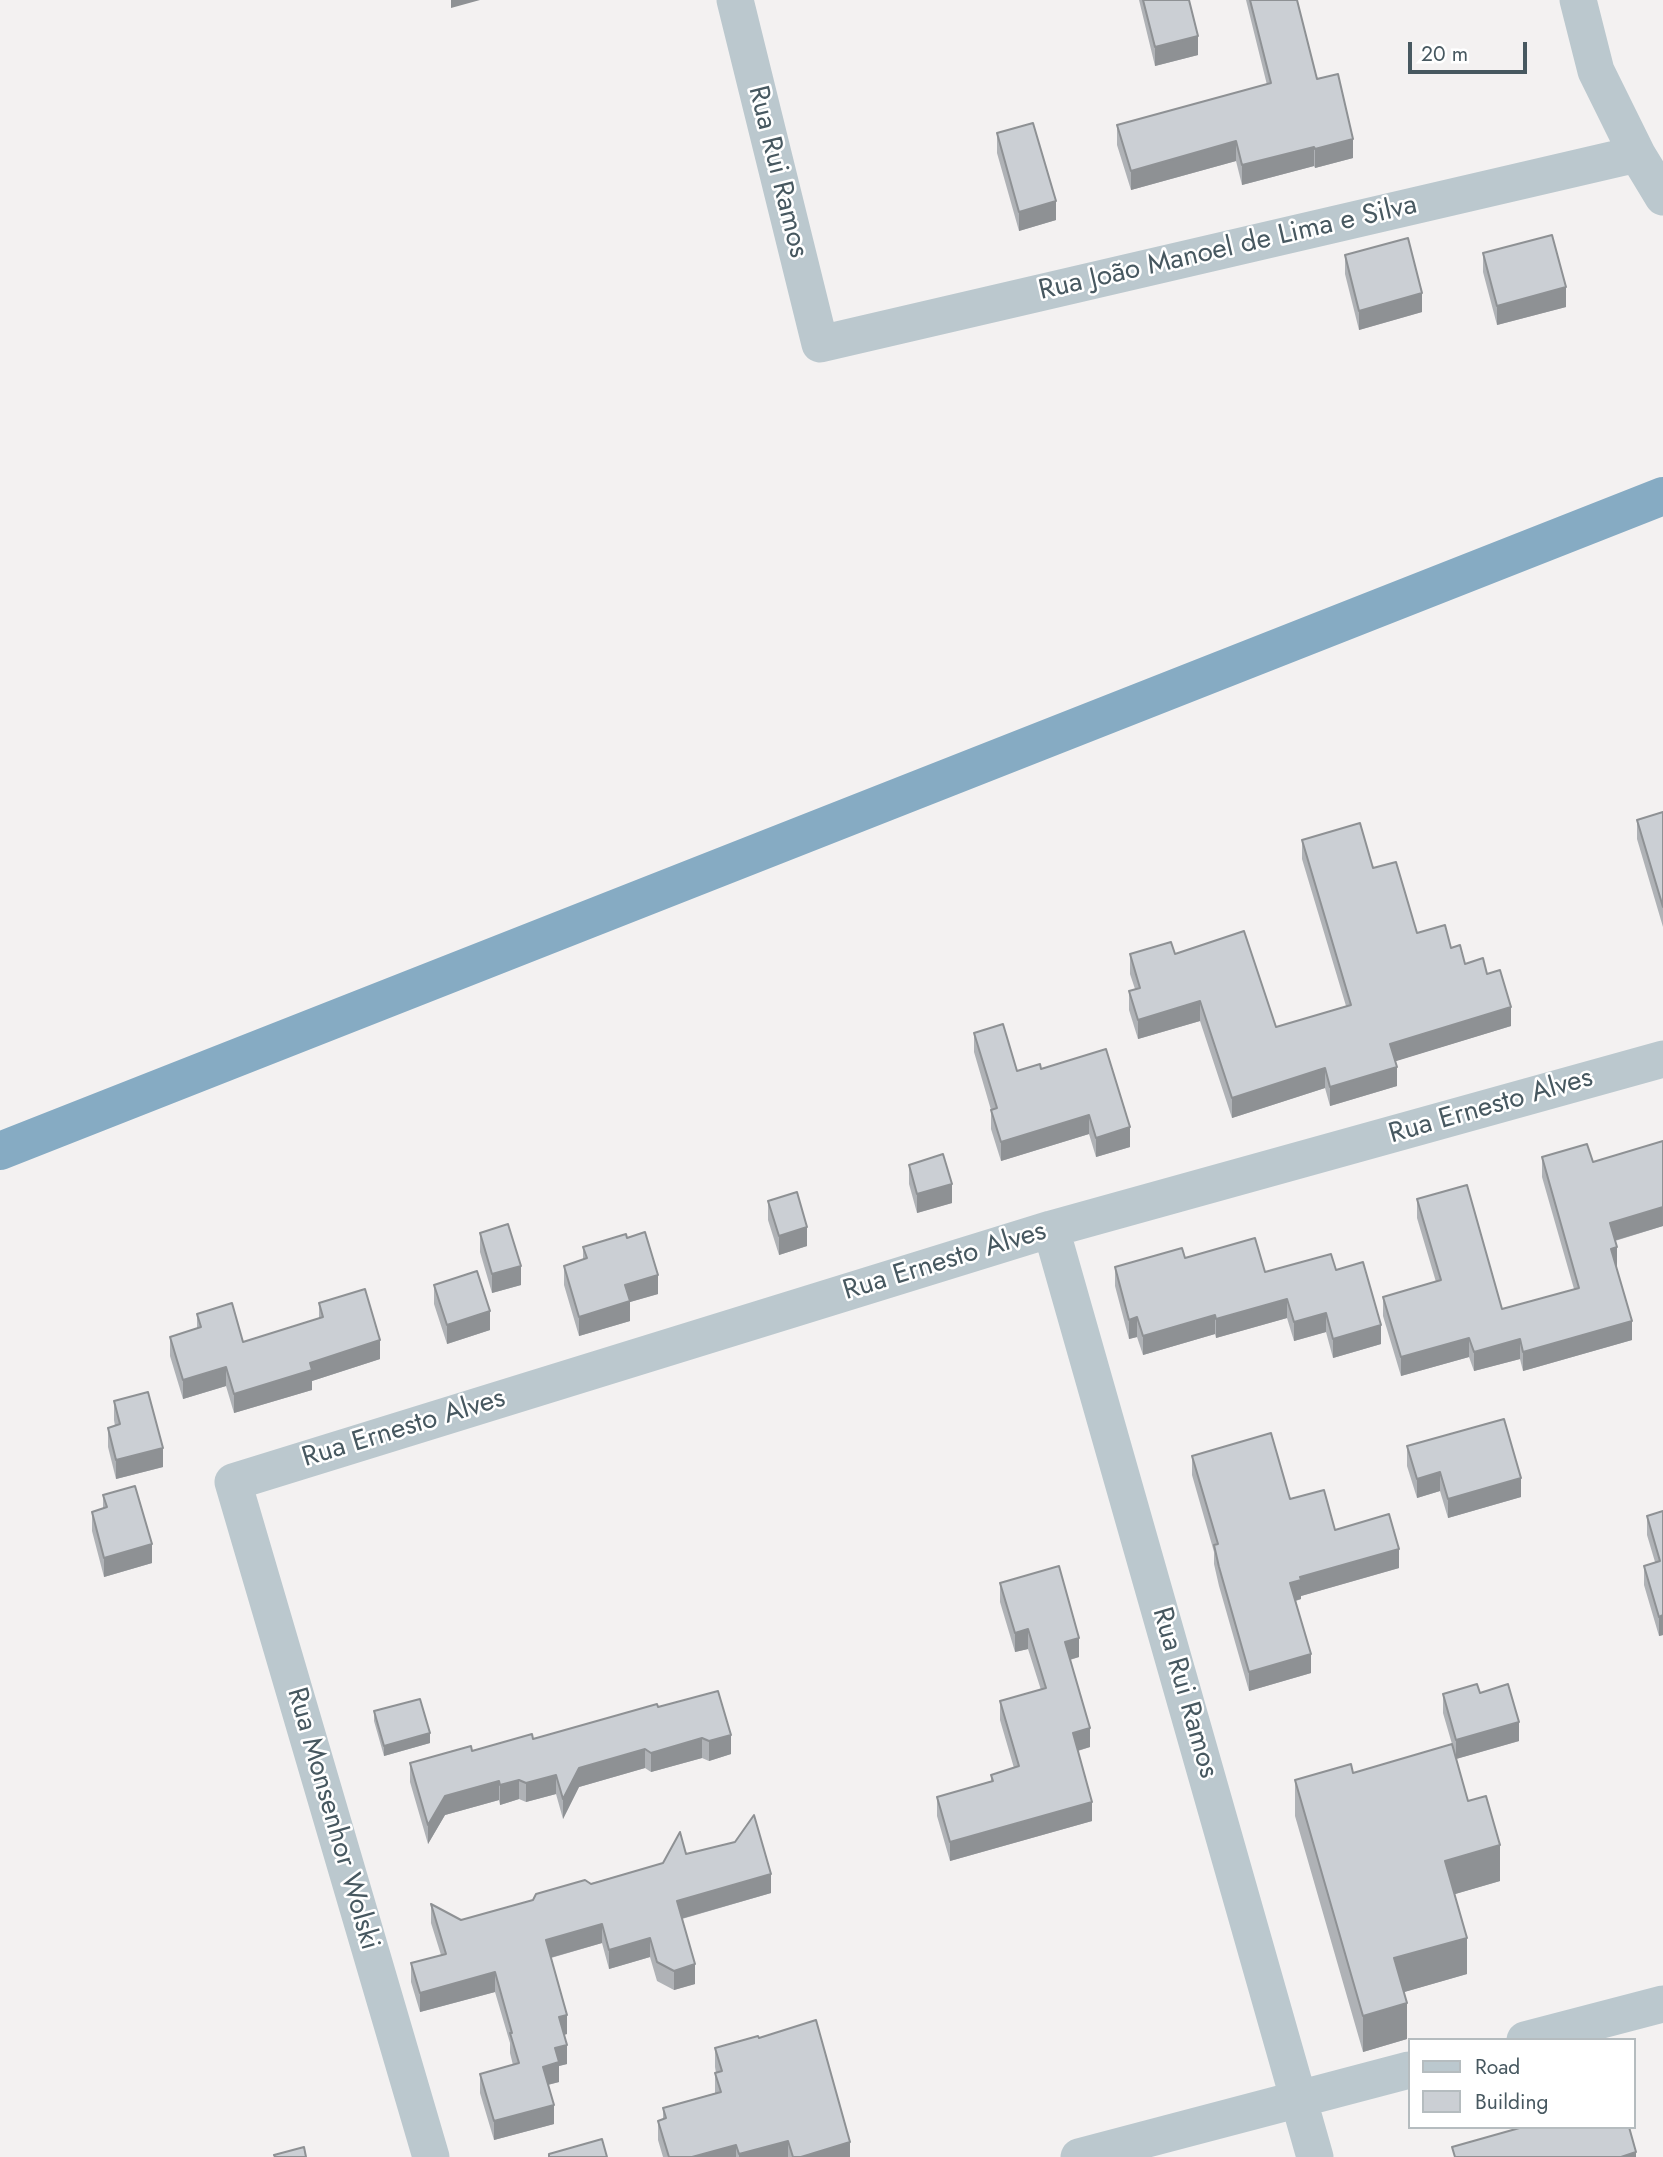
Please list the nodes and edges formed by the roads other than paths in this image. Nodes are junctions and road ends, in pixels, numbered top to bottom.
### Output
1 (735, 0) edge
2 (1577, 0) edge
3 (1637, 155) junction
4 (1663, 197) edge
5 (820, 344) joint
6 (1663, 496) edge
7 (1663, 1059) edge
8 (0, 1151) edge
9 (1051, 1229) junction
10 (233, 1482) joint
11 (1663, 2004) edge
12 (1533, 2038) edge
13 (1408, 2070) edge
14 (1299, 2098) junction
15 (431, 2157) edge
16 (1079, 2157) edge
17 (1315, 2157) edge

1 - 5 street, Rua Rui Ramos
2 - 3 street
3 - 4 street
3 - 5 street, Rua João Manoel de Lima e Silva
6 - 8 highway
7 - 9 street, Rua Ernesto Alves
9 - 10 street, Rua Ernesto Alves
9 - 14 street, Rua Rui Ramos
10 - 15 street, Rua Monsenhor Wolski
11 - 12 street
13 - 14 street
14 - 16 street
14 - 17 street, Rua Rui Ramos

